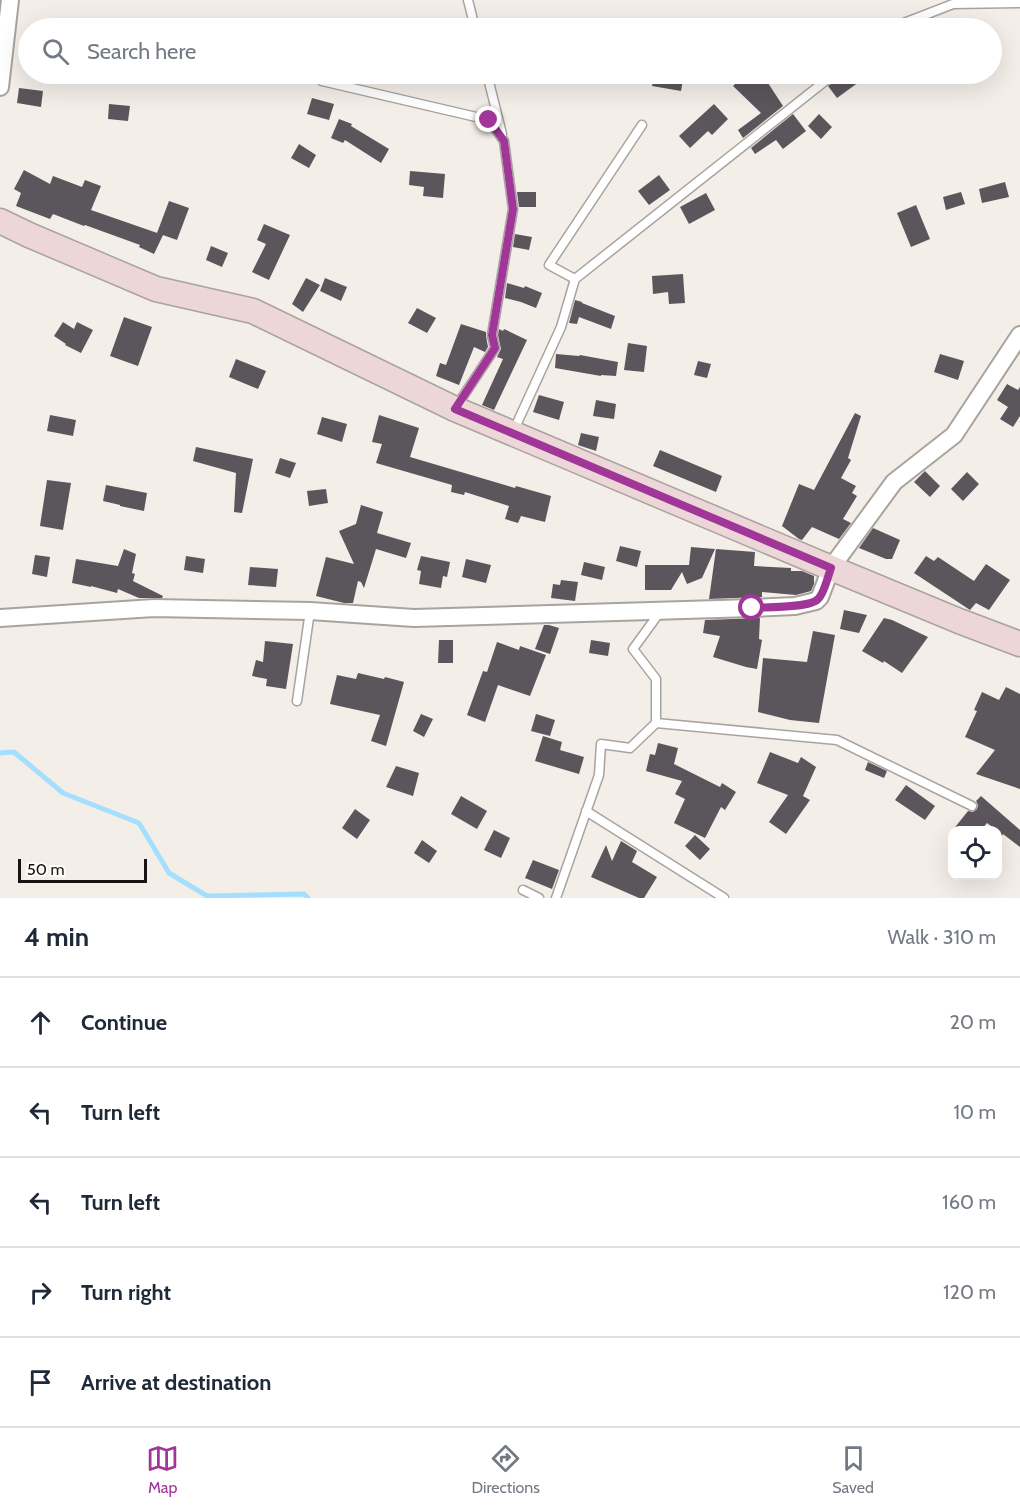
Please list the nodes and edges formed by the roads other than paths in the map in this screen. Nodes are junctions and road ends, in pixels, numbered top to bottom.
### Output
1 (10, 0) edge
2 (468, 0) edge
3 (1020, 3) edge
4 (472, 18) edge
5 (916, 18) edge
6 (335, 84) edge
7 (490, 84) edge
8 (821, 84) edge
9 (0, 87) edge
10 (642, 125) dead end
11 (504, 141) junction
12 (0, 221) edge
13 (576, 279) junction
14 (1020, 335) edge
15 (455, 409) junction
16 (513, 433) junction
17 (831, 568) junction
18 (310, 611) junction
19 (660, 611) junction
20 (0, 618) edge
21 (1020, 644) edge
22 (297, 701) dead end
23 (656, 723) junction
24 (972, 806) dead end
25 (586, 811) junction
26 (523, 890) dead end
27 (539, 898) edge
28 (556, 898) edge
29 (724, 898) edge

1 - 9 street
2 - 4 lane
3 - 5 lane
6 - 11 lane
7 - 11 lane
8 - 13 lane
10 - 13 lane
11 - 15 lane
12 - 15 main road
13 - 16 lane
14 - 17 street
15 - 16 main road
16 - 17 main road
17 - 19 street
17 - 21 main road
18 - 19 street
18 - 20 street
18 - 22 lane
19 - 23 lane
23 - 24 lane
23 - 25 lane
25 - 28 lane
25 - 29 lane
26 - 27 lane

